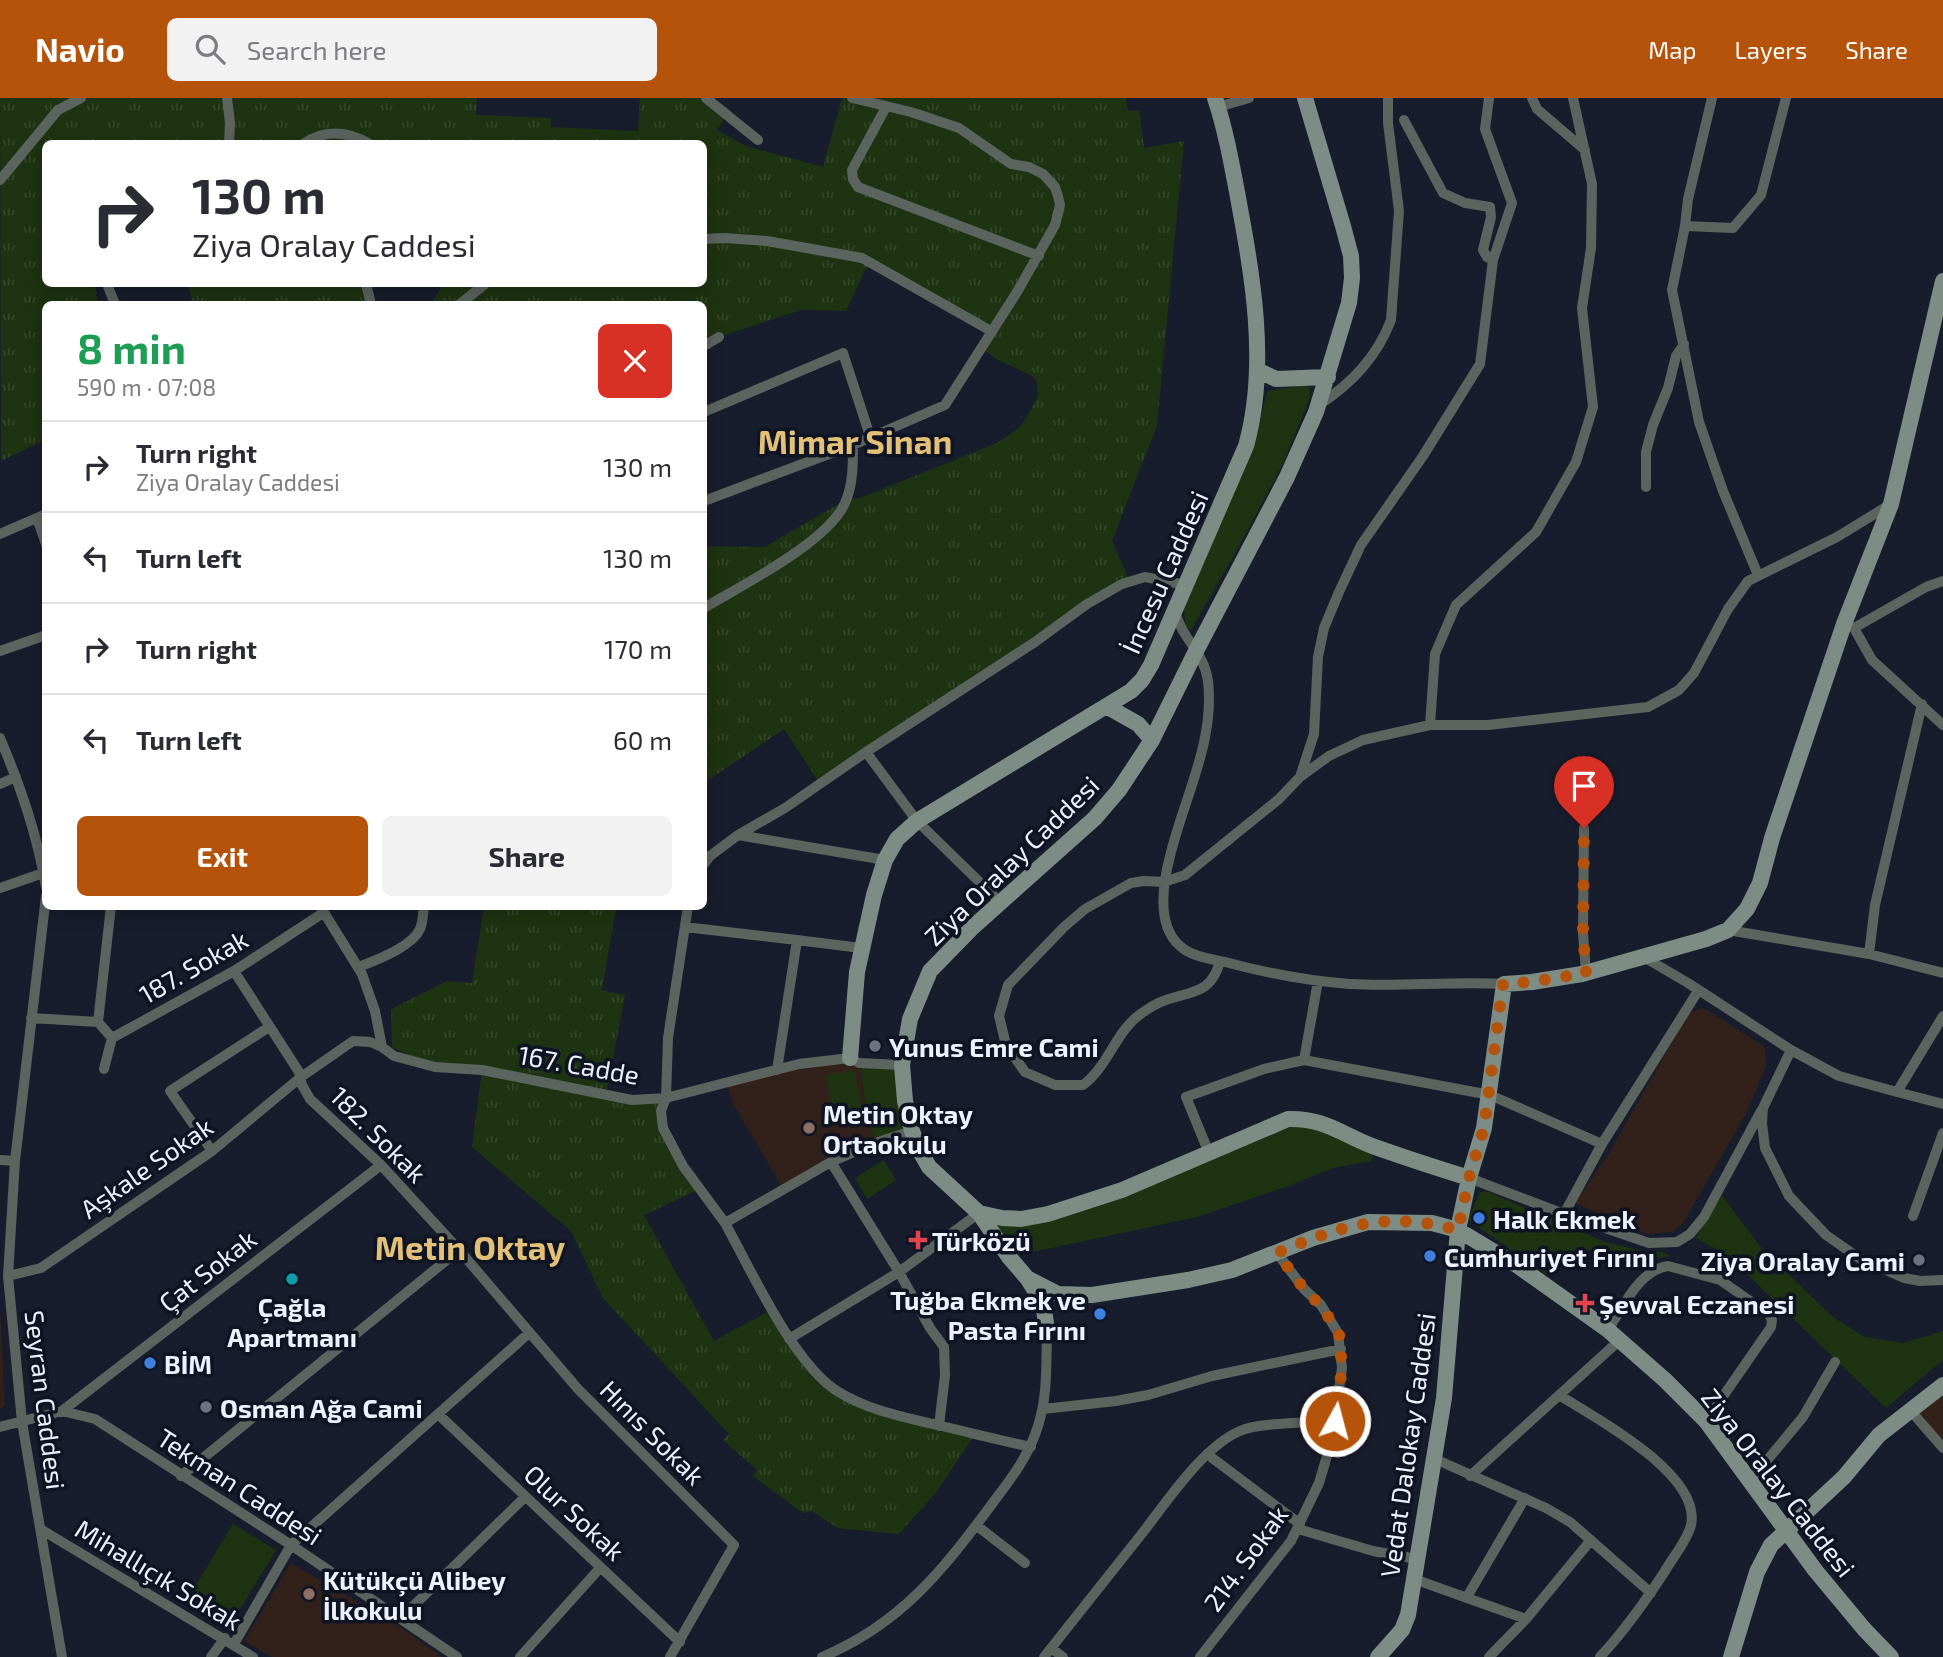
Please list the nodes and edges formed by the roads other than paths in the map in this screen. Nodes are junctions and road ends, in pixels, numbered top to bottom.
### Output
1 (81, 98) edge
2 (227, 98) edge
3 (706, 98) edge
4 (852, 98) edge
5 (1249, 98) edge
6 (1304, 98) edge
7 (1388, 98) edge
8 (1489, 98) edge
9 (1532, 98) edge
10 (1712, 98) edge
11 (1786, 98) edge
12 (1575, 99) edge
13 (1216, 102) edge
14 (886, 107) junction
15 (1404, 120) dead end
16 (229, 140) edge
17 (308, 140) edge
18 (360, 140) edge
19 (758, 140) dead end
20 (1585, 150) junction
21 (0, 180) edge
22 (1685, 226) junction
23 (707, 239) edge
24 (1039, 256) junction
25 (1493, 260) junction
26 (1943, 281) edge
27 (481, 287) edge
28 (464, 301) edge
29 (991, 331) junction
30 (719, 337) dead end
31 (707, 344) edge
32 (1684, 344) junction
33 (1257, 370) junction
34 (1328, 377) junction
35 (1319, 405) junction
36 (707, 411) edge
37 (870, 436) junction
38 (853, 445) junction
39 (1646, 488) dead end
40 (707, 499) edge
41 (1891, 504) junction
42 (41, 516) edge
43 (0, 534) edge
44 (1758, 575) junction
45 (1943, 581) edge
46 (1186, 586) junction
47 (707, 606) edge
48 (1175, 610) junction
49 (1849, 626) junction
50 (42, 636) edge
51 (1197, 649) junction
52 (0, 651) edge
53 (1922, 704) junction
54 (1106, 706) junction
55 (1430, 725) junction
56 (1943, 725) edge
57 (0, 738) edge
58 (1152, 740) junction
59 (866, 752) junction
60 (16, 777) junction
61 (1300, 777) junction
62 (0, 784) edge
63 (917, 821) junction
64 (1584, 828) dead end
65 (738, 835) junction
66 (707, 860) edge
67 (885, 860) junction
68 (42, 862) edge
69 (42, 873) edge
70 (1164, 882) junction
71 (0, 888) edge
72 (1000, 902) junction
73 (44, 910) edge
74 (111, 910) edge
75 (322, 910) edge
76 (423, 910) edge
77 (687, 910) edge
78 (685, 928) junction
79 (1728, 930) junction
80 (797, 940) junction
81 (861, 948) junction
82 (1869, 954) junction
83 (1642, 956) junction
84 (1220, 961) junction
85 (359, 967) junction
86 (234, 971) junction
87 (1586, 973) junction
88 (1943, 973) edge
89 (1318, 981) junction
90 (1503, 984) junction
91 (1698, 991) junction
92 (1943, 1016) edge
93 (31, 1017) junction
94 (98, 1022) junction
95 (269, 1027) junction
96 (112, 1038) junction
97 (382, 1047) junction
98 (1791, 1051) junction
99 (850, 1058) junction
100 (1304, 1060) junction
101 (902, 1065) junction
102 (104, 1069) dead end
103 (777, 1070) junction
104 (301, 1077) junction
105 (1897, 1092) junction
106 (1490, 1095) junction
107 (666, 1098) junction
108 (1943, 1104) edge
109 (1763, 1108) junction
110 (912, 1131) junction
111 (1943, 1133) edge
112 (1602, 1144) junction
113 (212, 1151) junction
114 (1209, 1153) junction
115 (0, 1160) edge
116 (15, 1161) junction
117 (831, 1162) junction
118 (381, 1166) junction
119 (1469, 1178) junction
120 (979, 1213) junction
121 (1564, 1214) junction
122 (1913, 1216) dead end
123 (725, 1223) junction
124 (1458, 1230) junction
125 (459, 1250) junction
126 (1277, 1253) junction
127 (899, 1272) junction
128 (8, 1276) junction
129 (1027, 1278) junction
130 (1943, 1280) edge
131 (1075, 1295) junction
132 (1047, 1330) junction
133 (529, 1333) junction
134 (1614, 1334) junction
135 (789, 1339) junction
136 (1341, 1349) junction
137 (1835, 1362) dead end
138 (1943, 1385) edge
139 (1559, 1395) junction
140 (1043, 1409) junction
141 (1910, 1410) junction
142 (61, 1411) junction
143 (439, 1415) junction
144 (1335, 1421) junction
145 (1706, 1421) junction
146 (22, 1422) junction
147 (939, 1426) junction
148 (0, 1427) edge
149 (1031, 1447) junction
150 (1943, 1448) edge
151 (1207, 1454) junction
152 (1435, 1459) junction
153 (181, 1476) junction
154 (1470, 1476) junction
155 (1750, 1480) junction
156 (526, 1497) junction
157 (1525, 1498) junction
158 (976, 1525) junction
159 (1299, 1527) junction
160 (42, 1530) junction
161 (1785, 1530) junction
162 (1591, 1540) junction
163 (291, 1545) junction
164 (1417, 1559) junction
165 (1026, 1563) dead end
166 (600, 1568) junction
167 (1413, 1579) junction
168 (1651, 1593) junction
169 (1467, 1597) junction
170 (401, 1618) junction
171 (1526, 1619) junction
172 (1864, 1629) junction
173 (229, 1641) junction
174 (680, 1642) junction
175 (1047, 1653) edge
176 (828, 1656) edge
177 (1492, 1656) edge
178 (62, 1657) edge
179 (211, 1657) edge
180 (253, 1657) edge
181 (457, 1657) edge
182 (520, 1657) edge
183 (670, 1657) edge
184 (1063, 1657) edge
185 (1200, 1657) edge
186 (1378, 1657) edge
187 (1600, 1657) edge
188 (1731, 1657) edge
189 (1883, 1657) edge
190 (1891, 1657) edge

1 - 21 street
2 - 16 street
3 - 19 street
4 - 14 street
5 - 13 street
6 - 34 main road, Ziya Oralay Caddesi
7 - 35 street
8 - 25 street
9 - 20 street
10 - 22 street
11 - 22 street
12 - 20 street
13 - 33 main road, İncesu Caddesi
14 - 24 street
14 - 24 street
15 - 25 street
17 - 18 street
20 - 55 street
22 - 32 street
23 - 29 street
24 - 29 street
25 - 61 street
26 - 41 main road
27 - 28 street
29 - 37 street
30 - 31 street
32 - 39 street
32 - 44 street
33 - 34 main road
33 - 46 main road, İncesu Caddesi
34 - 35 main road, Ziya Oralay Caddesi
35 - 51 main road, Ziya Oralay Caddesi
36 - 37 street
37 - 38 street
38 - 40 street
38 - 47 street
41 - 44 street
41 - 49 main road
42 - 43 street
44 - 55 street
45 - 49 street
46 - 48 main road, İncesu Caddesi
46 - 59 street
48 - 51 street
48 - 54 main road, İncesu Caddesi
49 - 53 street
49 - 79 main road
50 - 52 street
51 - 58 main road, Ziya Oralay Caddesi
51 - 70 street
53 - 56 street
53 - 82 street
54 - 58 main road
54 - 63 main road, İncesu Caddesi
55 - 61 street
57 - 60 street
58 - 72 main road, Ziya Oralay Caddesi
59 - 63 street
59 - 65 street
60 - 62 street
60 - 68 street
61 - 70 street
63 - 67 main road, İncesu Caddesi
63 - 72 street
64 - 87 street
65 - 66 street
65 - 67 street
67 - 81 main road, İncesu Caddesi
69 - 71 street
70 - 84 street
70 - 84 street
72 - 101 main road, Ziya Oralay Caddesi
73 - 93 street, Seyran Caddesi
74 - 94 street
75 - 85 street
75 - 86 street, 187. Sokak
76 - 85 street
77 - 78 street
78 - 80 street
78 - 107 street
79 - 82 street
79 - 83 main road
80 - 81 street
80 - 103 street
81 - 99 main road, İncesu Caddesi
82 - 88 street
83 - 87 main road
83 - 91 street
84 - 89 street
85 - 97 street
86 - 95 street, 182. Sokak
86 - 96 street, 187. Sokak
87 - 90 main road
89 - 90 street
89 - 100 street
90 - 106 main road, Vedat Dalokay Caddesi
91 - 98 street
91 - 112 street
92 - 105 street
93 - 94 street
93 - 116 street, Seyran Caddesi
94 - 96 street
95 - 104 street, 182. Sokak
95 - 113 street
96 - 102 street
97 - 104 street, 167. Cadde
97 - 107 street, 167. Cadde
98 - 105 street
98 - 109 street
99 - 101 street, 167. Cadde
99 - 103 street, 167. Cadde
100 - 106 street
100 - 114 street
101 - 110 main road, Ziya Oralay Caddesi
103 - 107 street, 167. Cadde
104 - 113 street, Aşkale Sokak
104 - 118 street, 182. Sokak
105 - 108 street
106 - 112 street
106 - 119 main road, Vedat Dalokay Caddesi
107 - 123 street
109 - 121 street
109 - 130 street
110 - 117 street
110 - 120 main road, Ziya Oralay Caddesi
111 - 122 street
112 - 121 street
113 - 128 street, Aşkale Sokak
114 - 119 main road
114 - 120 main road
115 - 116 street
116 - 128 street, Seyran Caddesi
117 - 123 street
117 - 127 street
118 - 125 street, 182. Sokak
118 - 142 street, Çat Sokak
119 - 121 street
119 - 124 main road, Vedat Dalokay Caddesi
120 - 127 street
120 - 129 main road, Ziya Oralay Caddesi
123 - 135 street
124 - 126 main road, Ziya Oralay Caddesi
124 - 134 main road, Ziya Oralay Caddesi
124 - 152 main road, Vedat Dalokay Caddesi
125 - 133 street, Hınıs Sokak
125 - 153 street
126 - 131 main road, Ziya Oralay Caddesi
126 - 136 street, 214. Sokak
127 - 135 street
127 - 147 street
128 - 146 street, Seyran Caddesi
129 - 131 main road, Ziya Oralay Caddesi
129 - 132 main road
131 - 132 main road
132 - 140 street
133 - 143 street
133 - 174 street, Hınıs Sokak
134 - 139 street
134 - 145 main road, Ziya Oralay Caddesi
134 - 145 street
135 - 147 street
136 - 140 street
136 - 144 street, 214. Sokak
137 - 155 street
138 - 141 main road
139 - 154 street
139 - 168 street
140 - 149 street
141 - 150 street
141 - 161 main road
142 - 146 street, Tekman Caddesi
142 - 153 street, Tekman Caddesi
143 - 156 street, Olur Sokak
143 - 163 street
144 - 151 street
144 - 159 street, 214. Sokak
145 - 155 main road, Ziya Oralay Caddesi
146 - 148 street, Tekman Caddesi
146 - 160 street, Seyran Caddesi
147 - 149 street
149 - 158 street
151 - 159 street
151 - 175 street
152 - 154 street
152 - 164 main road, Vedat Dalokay Caddesi
153 - 163 street, Tekman Caddesi
154 - 157 street
155 - 161 main road, Ziya Oralay Caddesi
156 - 166 street, Olur Sokak
156 - 170 street
157 - 162 street
157 - 169 street
158 - 165 street
158 - 176 street
159 - 164 street
159 - 185 street, 214. Sokak
160 - 173 street, Mihallıçık Sokak
160 - 178 street, Seyran Caddesi
161 - 172 main road, Ziya Oralay Caddesi
161 - 188 main road
162 - 168 street
162 - 171 street
163 - 170 street, Tekman Caddesi
163 - 173 street
164 - 167 main road, Vedat Dalokay Caddesi
166 - 174 street, Olur Sokak
166 - 182 street
167 - 169 street
167 - 186 main road, Vedat Dalokay Caddesi
168 - 187 street
169 - 171 street
170 - 181 street, Tekman Caddesi
171 - 177 street
172 - 189 street
172 - 190 main road, Ziya Oralay Caddesi
173 - 179 street
173 - 180 street, Mihallıçık Sokak
174 - 183 street, Hınıs Sokak
175 - 184 street

